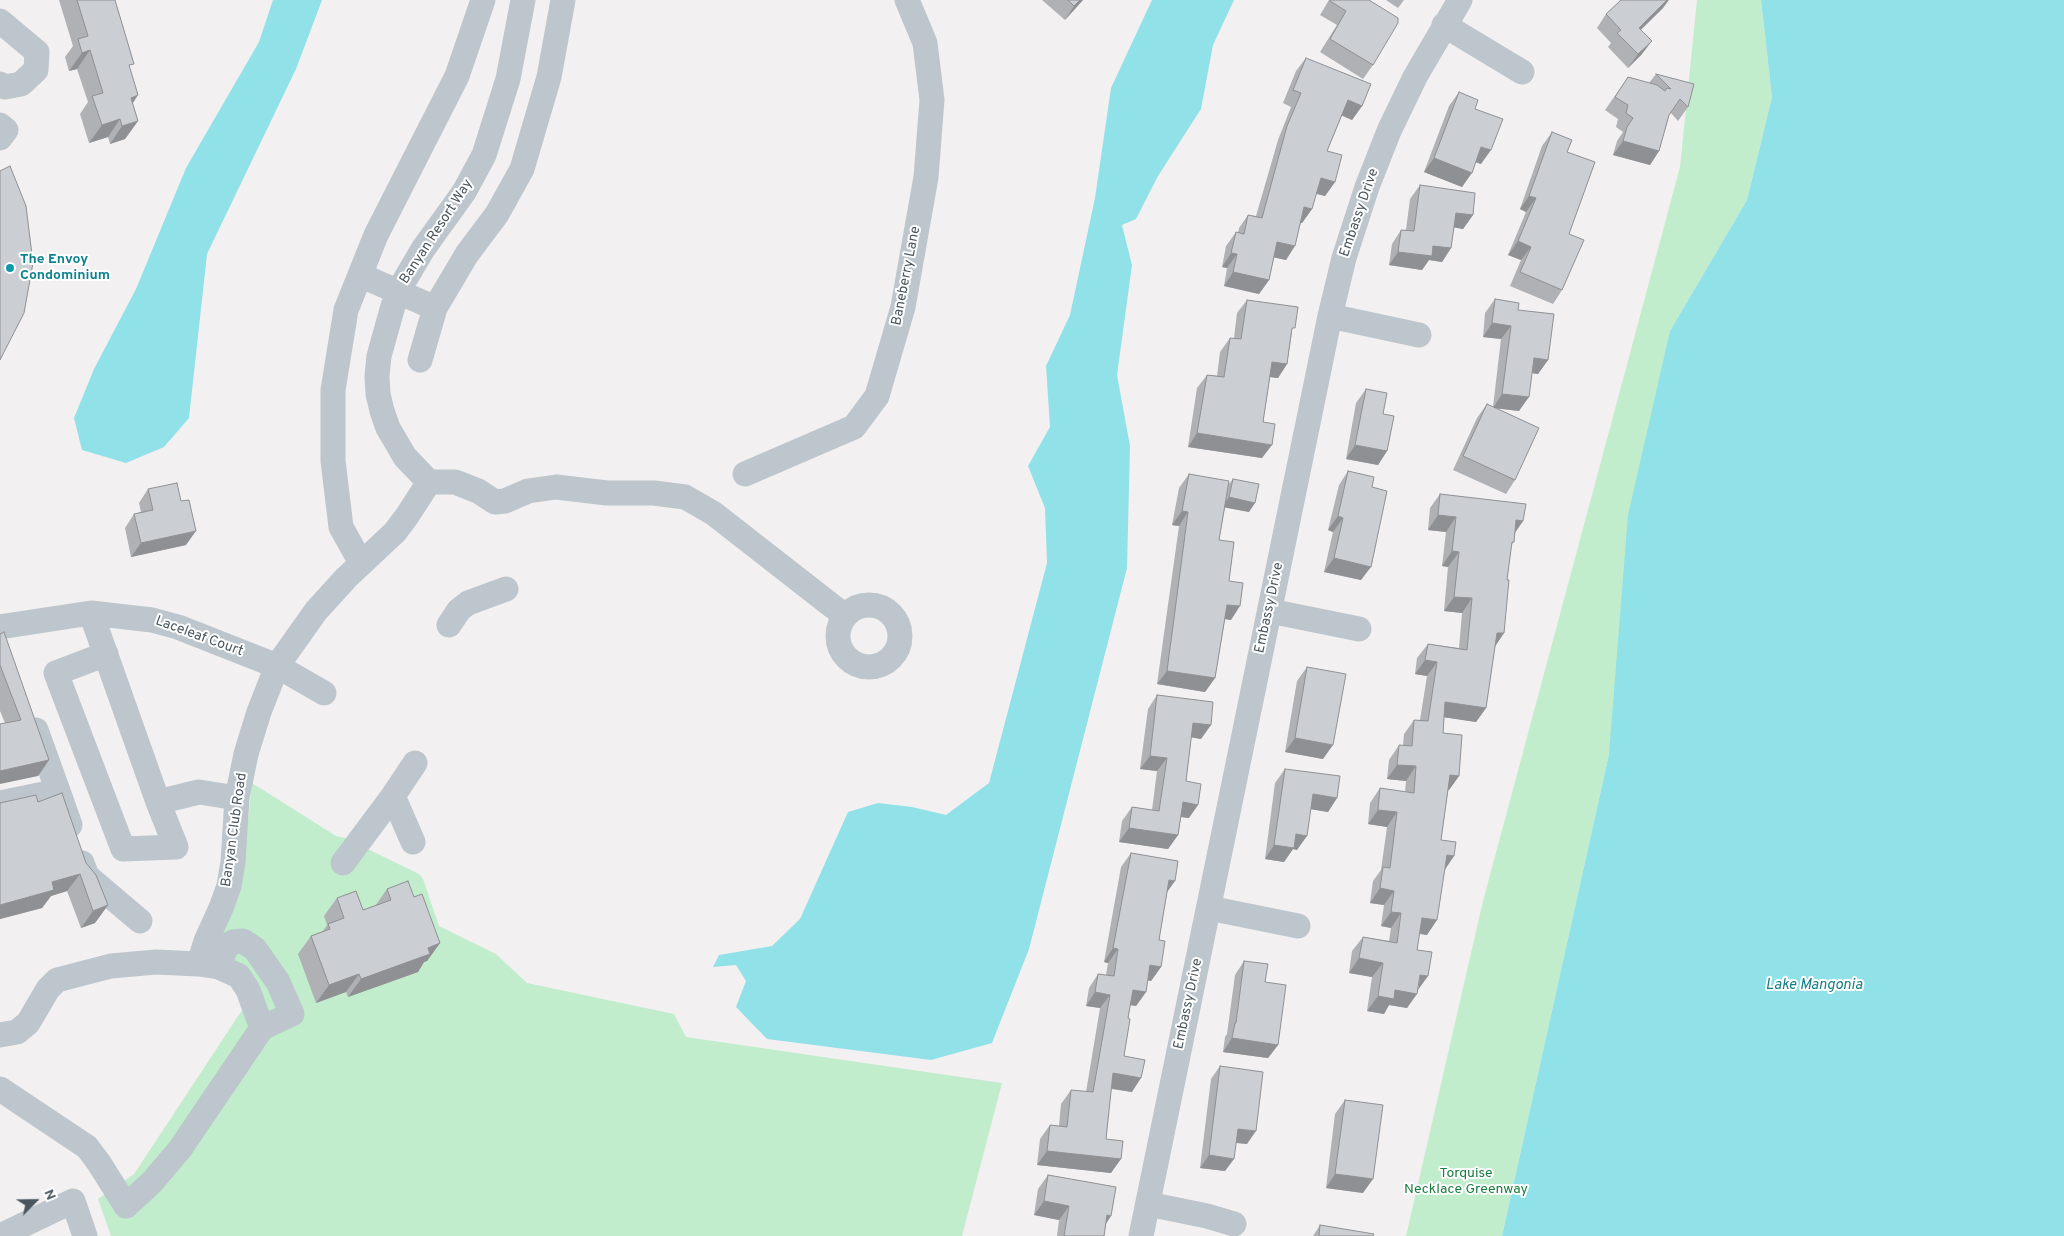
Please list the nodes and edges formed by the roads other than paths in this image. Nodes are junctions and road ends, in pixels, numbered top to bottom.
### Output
1 (483, 0) edge
2 (523, 0) edge
3 (564, 0) edge
4 (907, 0) edge
5 (1460, 0) edge
6 (0, 22) edge
7 (1444, 25) junction
8 (1522, 72) dead end
9 (0, 84) edge
10 (0, 125) edge
11 (0, 138) edge
12 (360, 275) junction
13 (400, 292) junction
14 (436, 308) junction
15 (1330, 316) junction
16 (1419, 335) dead end
17 (420, 360) dead end
18 (745, 474) dead end
19 (429, 482) junction
20 (362, 564) junction
21 (506, 589) dead end
22 (1270, 611) junction
23 (91, 613) junction
24 (845, 616) dead end
25 (449, 626) dead end
26 (1359, 629) dead end
27 (2, 631) edge
28 (106, 654) junction
29 (277, 666) junction
30 (324, 693) dead end
31 (29, 709) edge
32 (415, 763) dead end
33 (58, 791) junction
34 (393, 796) junction
35 (237, 798) junction
36 (158, 802) junction
37 (0, 803) edge
38 (413, 842) dead end
39 (343, 863) dead end
40 (1209, 908) junction
41 (140, 921) dead end
42 (1298, 926) dead end
43 (209, 966) junction
44 (262, 1028) junction
45 (0, 1035) edge
46 (0, 1089) edge
47 (1148, 1204) junction
48 (1234, 1224) dead end
49 (0, 1236) edge
50 (86, 1236) edge
51 (1141, 1236) edge

1 - 12 street
2 - 13 street, Banyan Resort Way
3 - 14 street
4 - 18 street, Baneberry Lane
5 - 7 street, Embassy Drive
6 - 9 street
7 - 8 street
7 - 15 street, Embassy Drive
10 - 11 street
12 - 13 street
12 - 20 street
13 - 14 street
13 - 19 street, Banyan Resort Way
14 - 17 street
15 - 16 street
15 - 22 street, Embassy Drive
19 - 20 street, Banyan Club Road
19 - 24 street
20 - 29 street, Banyan Club Road
21 - 25 street
22 - 26 street
22 - 40 street, Embassy Drive
23 - 27 street, Laceleaf Court
23 - 28 street
23 - 29 street, Laceleaf Court
28 - 36 street
28 - 36 street
29 - 30 street, Laceleaf Court
29 - 35 street, Banyan Club Road
31 - 33 street
32 - 34 street
33 - 37 street
33 - 41 street
34 - 38 street
34 - 39 street
35 - 36 street
35 - 43 street, Banyan Club Road
40 - 42 street
40 - 47 street, Embassy Drive
43 - 44 street
43 - 44 street
43 - 45 street
44 - 46 street
47 - 48 street
47 - 51 street, Embassy Drive
49 - 50 street

